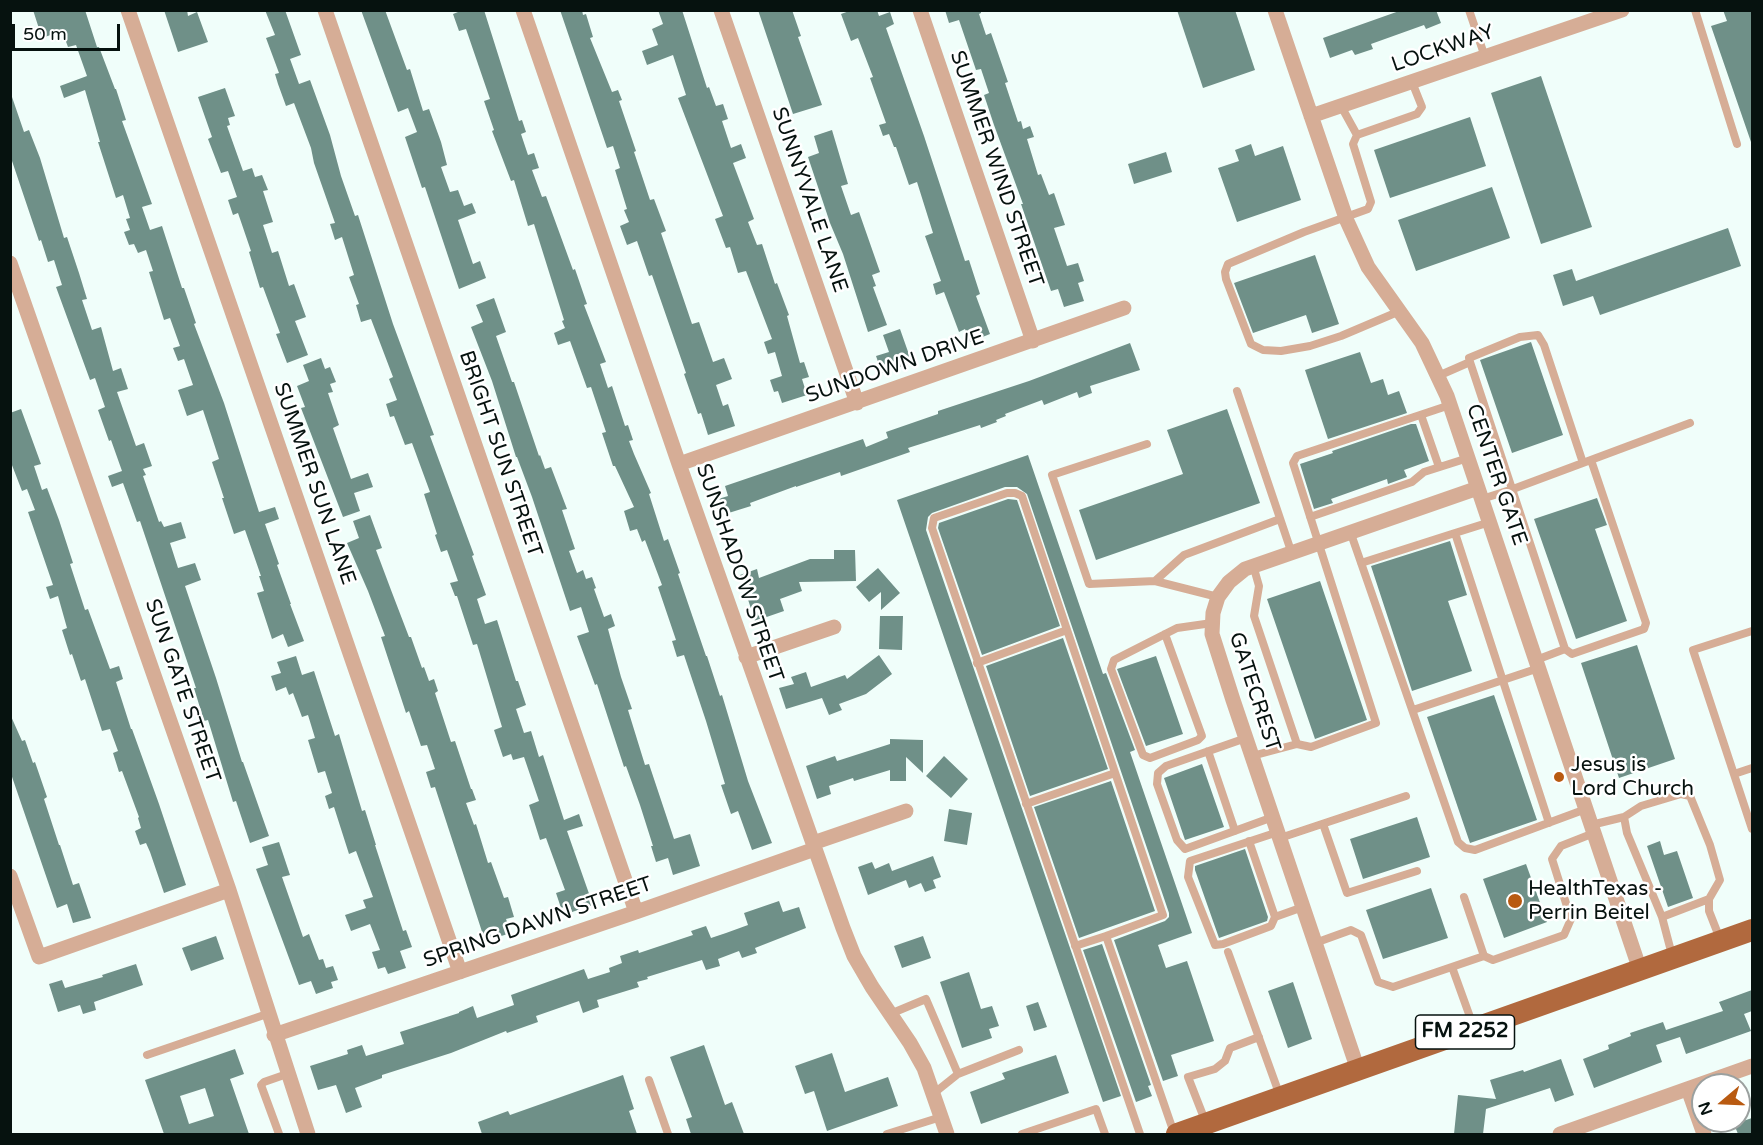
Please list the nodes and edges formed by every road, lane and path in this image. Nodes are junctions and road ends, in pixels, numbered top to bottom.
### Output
1 (128, 10) edge
2 (325, 10) edge
3 (523, 10) edge
4 (721, 10) edge
5 (920, 10) edge
6 (1275, 10) edge
7 (1469, 10) edge
8 (1623, 10) edge
9 (1695, 10) edge
10 (1485, 57) junction
11 (1412, 82) junction
12 (1341, 106) junction
13 (1311, 116) junction
14 (1357, 135) junction
15 (1737, 144) dead end
16 (1345, 216) junction
17 (10, 262) edge
18 (1124, 308) dead end
19 (1400, 311) junction
20 (1033, 340) junction
21 (1470, 362) junction
22 (1438, 376) junction
23 (1237, 391) dead end
24 (857, 403) junction
25 (1450, 405) junction
26 (1421, 415) junction
27 (1690, 423) dead end
28 (1147, 444) dead end
29 (1467, 458) junction
30 (1587, 461) junction
31 (679, 464) junction
32 (1439, 467) junction
33 (1513, 489) junction
34 (1480, 493) junction
35 (1310, 517) junction
36 (1280, 519) junction
37 (1490, 522) junction
38 (1350, 531) junction
39 (1455, 533) junction
40 (1317, 542) junction
41 (1291, 551) junction
42 (1361, 563) junction
43 (1253, 565) junction
44 (1155, 581) junction
45 (1218, 597) junction
46 (1212, 623) junction
47 (834, 627) dead end
48 (1067, 630) junction
49 (1752, 631) edge
50 (1165, 634) junction
51 (1569, 652) junction
52 (746, 657) junction
53 (977, 663) junction
54 (1537, 664) junction
55 (1502, 680) junction
56 (1413, 710) junction
57 (1246, 738) junction
58 (1297, 744) junction
59 (1208, 751) junction
60 (1252, 756) junction
61 (1752, 768) edge
62 (1115, 773) junction
63 (1734, 774) junction
64 (1406, 796) dead end
65 (1026, 804) junction
66 (1586, 809) junction
67 (906, 811) dead end
68 (1624, 817) junction
69 (1549, 823) junction
70 (1323, 824) junction
71 (1277, 829) junction
72 (1592, 829) junction
73 (1752, 829) edge
74 (1235, 831) junction
75 (1249, 841) junction
76 (814, 846) junction
77 (1417, 871) dead end
78 (10, 876) edge
79 (229, 890) junction
80 (1464, 897) dead end
81 (1709, 899) junction
82 (1303, 907) junction
83 (636, 912) junction
84 (1662, 916) junction
85 (1275, 917) junction
86 (1752, 930) edge
87 (1106, 936) junction
88 (1721, 941) junction
89 (1315, 943) junction
90 (1075, 946) junction
91 (1228, 952) dead end
92 (1484, 956) junction
93 (1673, 958) junction
94 (1452, 967) junction
95 (1640, 970) junction
96 (460, 972) junction
97 (267, 1014) junction
98 (890, 1014) junction
99 (1475, 1029) junction
100 (274, 1035) junction
101 (1259, 1037) junction
102 (1019, 1050) dead end
103 (147, 1055) dead end
104 (1752, 1066) edge
105 (1358, 1070) junction
106 (287, 1074) junction
107 (958, 1074) junction
108 (649, 1080) dead end
109 (1688, 1089) junction
110 (933, 1094) junction
111 (1280, 1098) junction
112 (940, 1117) junction
113 (1207, 1124) junction
114 (899, 1132) edge
115 (279, 1134) edge
116 (305, 1134) edge
117 (668, 1134) edge
118 (887, 1134) edge
119 (947, 1134) edge
120 (1022, 1134) edge
121 (1105, 1134) edge
122 (1140, 1134) edge
123 (1176, 1134) edge
124 (1560, 1134) edge
125 (1704, 1134) edge

1 - 96 street, SUMMER SUN LANE
2 - 83 street, BRIGHT SUN STREET
3 - 31 street, SUNSHADOW STREET
4 - 24 street, SUNNYVALE LANE
5 - 20 street, SUMMER WIND STREET
6 - 13 street, CENTER GATE
7 - 10 lane
8 - 10 street, LOCKWAY
9 - 15 lane
10 - 11 street, LOCKWAY
11 - 12 street, LOCKWAY
11 - 14 lane
12 - 13 street, LOCKWAY
12 - 14 lane
13 - 16 street, CENTER GATE
14 - 16 lane
16 - 19 street, CENTER GATE
16 - 19 lane
17 - 79 street, SUN GATE STREET
18 - 20 street, SUNDOWN DRIVE
19 - 22 street, CENTER GATE
20 - 24 street, SUNDOWN DRIVE
21 - 22 lane
21 - 30 lane
21 - 33 lane
22 - 25 street, CENTER GATE
23 - 36 lane
24 - 31 street, SUNDOWN DRIVE
25 - 26 lane
25 - 29 street, CENTER GATE
26 - 32 lane
26 - 35 lane
27 - 30 lane
28 - 44 lane
29 - 32 lane
29 - 34 street, CENTER GATE
30 - 33 lane
30 - 51 lane
31 - 52 street, SUNSHADOW STREET
32 - 35 lane
33 - 34 lane
33 - 51 lane
34 - 37 street, CENTER GATE
34 - 38 street, GATECREST
35 - 40 lane
36 - 41 lane
36 - 44 lane
37 - 39 lane
37 - 54 street, CENTER GATE
38 - 40 street, GATECREST
38 - 42 lane
39 - 42 lane
39 - 55 lane
40 - 41 street, GATECREST
40 - 58 lane
41 - 43 street, GATECREST
42 - 56 lane
43 - 45 street, GATECREST
43 - 58 lane
44 - 45 lane
45 - 46 street, GATECREST
46 - 50 lane
46 - 57 street, GATECREST
47 - 52 street
48 - 53 lane
48 - 53 lane
48 - 62 lane
49 - 63 lane
50 - 50 lane
51 - 54 lane
52 - 76 street, SUNSHADOW STREET
53 - 65 lane
54 - 55 lane
54 - 66 street, CENTER GATE
55 - 56 lane
55 - 69 lane
56 - 69 lane
57 - 59 lane
57 - 60 street, GATECREST
58 - 60 lane
59 - 74 lane
59 - 74 lane
60 - 71 street, GATECREST
61 - 63 lane
62 - 65 lane
62 - 87 lane
63 - 73 lane
64 - 70 lane
65 - 90 lane
66 - 69 lane
66 - 72 street, CENTER GATE
67 - 76 street, SPRING DAWN STREET
68 - 72 lane
68 - 81 lane
68 - 84 lane
70 - 71 lane
70 - 77 lane
71 - 74 lane
71 - 75 lane
71 - 82 street, GATECREST
72 - 92 lane
72 - 95 street, CENTER GATE
75 - 85 lane
75 - 85 lane
76 - 83 street, SPRING DAWN STREET
76 - 98 street, SUNSHADOW STREET
78 - 79 street
79 - 97 street, SUN GATE STREET
80 - 92 lane
81 - 84 lane
81 - 88 lane
82 - 85 lane
82 - 89 street, GATECREST
83 - 96 street, SPRING DAWN STREET
84 - 93 lane
86 - 88 main road, FM 2252
87 - 90 lane
87 - 123 lane
88 - 93 main road, FM 2252
89 - 94 lane
89 - 105 street, GATECREST
90 - 122 lane
91 - 101 lane
92 - 94 lane
93 - 95 main road, FM 2252
94 - 99 lane
95 - 99 main road, FM 2252
96 - 100 street, SPRING DAWN STREET
97 - 100 street, SUN GATE STREET
97 - 103 lane
98 - 107 lane
98 - 110 street, SUNSHADOW STREET
99 - 105 main road, FM 2252
100 - 106 street, SUN GATE STREET
101 - 111 lane
101 - 113 lane
102 - 107 lane
104 - 109 street
105 - 111 main road, FM 2252
106 - 115 lane
106 - 116 street, SUN GATE STREET
107 - 110 lane
108 - 117 lane
109 - 124 street
109 - 125 street
110 - 112 street, SUNSHADOW STREET
111 - 113 main road, FM 2252
112 - 114 lane
112 - 119 street, SUNSHADOW STREET
113 - 123 main road, FM 2252
114 - 118 lane
120 - 121 lane

